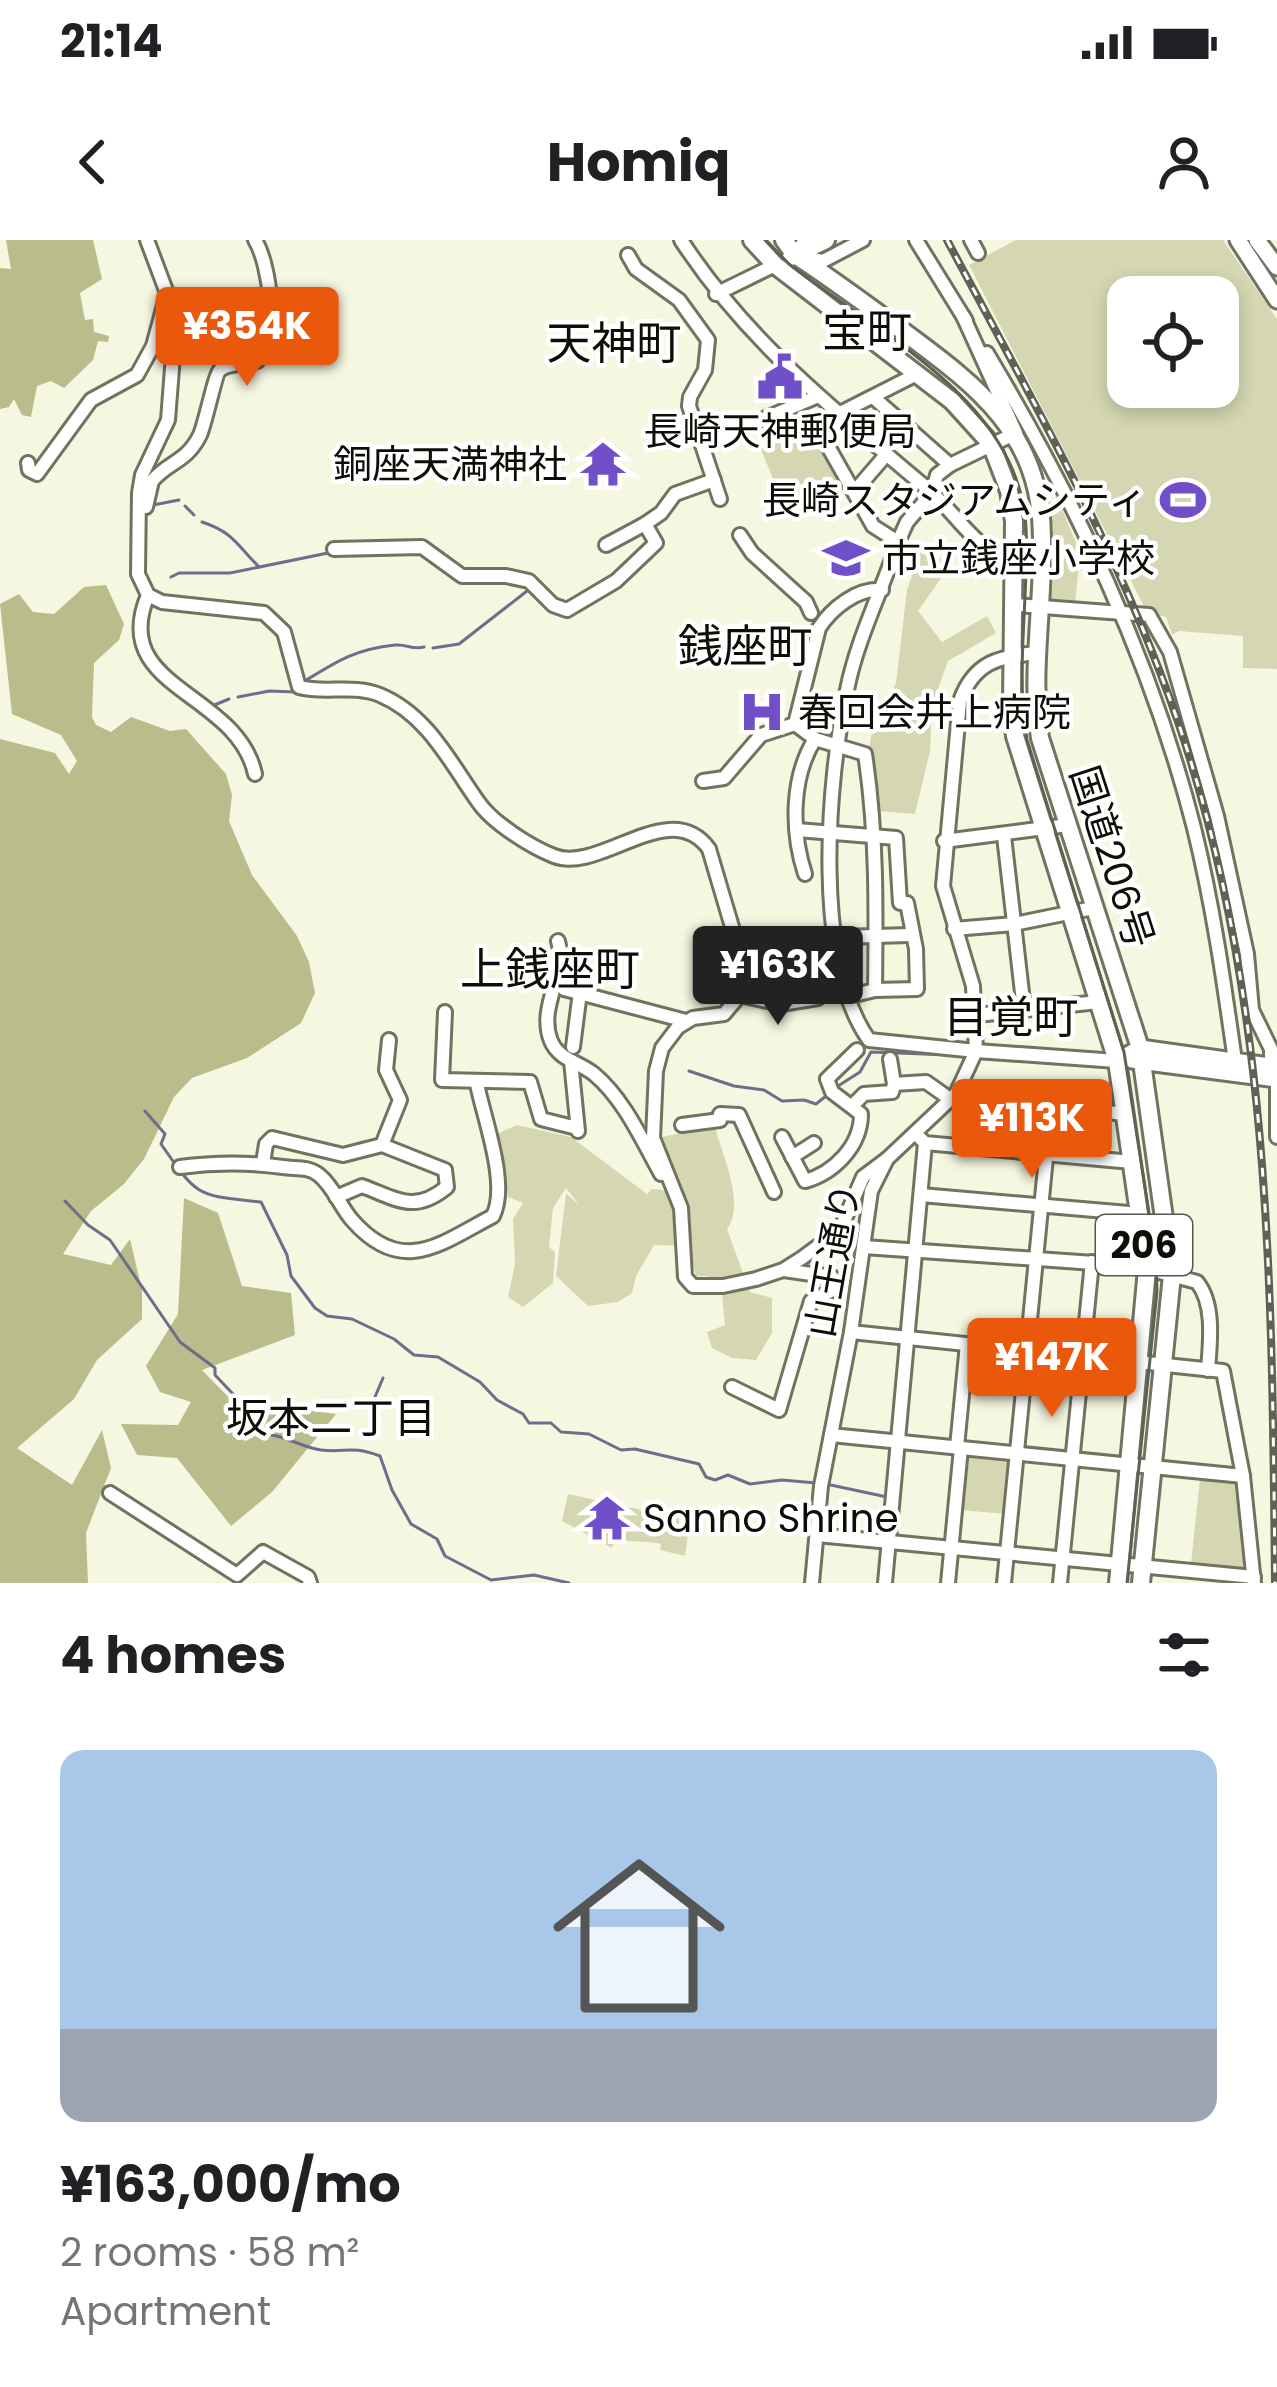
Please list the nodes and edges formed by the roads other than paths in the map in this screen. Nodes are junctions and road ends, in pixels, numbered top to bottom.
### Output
1 (147, 240) edge
2 (255, 240) edge
3 (681, 240) edge
4 (752, 240) edge
5 (826, 240) edge
6 (863, 240) edge
7 (916, 240) edge
8 (1238, 240) edge
9 (1257, 240) edge
10 (795, 245) edge
11 (628, 255) dead end
12 (775, 266) junction
13 (1277, 267) edge
14 (168, 293) junction
15 (716, 294) junction
16 (1277, 300) edge
17 (963, 316) junction
18 (917, 374) junction
19 (816, 397) junction
20 (873, 397) junction
21 (838, 414) junction
22 (1016, 434) junction
23 (991, 444) junction
24 (702, 445) junction
25 (885, 456) junction
26 (28, 463) dead end
27 (950, 465) junction
28 (714, 480) junction
29 (854, 492) junction
30 (932, 493) junction
31 (720, 499) dead end
32 (139, 516) junction
33 (645, 524) junction
34 (740, 535) dead end
35 (898, 542) junction
36 (607, 545) dead end
37 (334, 549) dead end
38 (1016, 562) junction
39 (1042, 563) junction
40 (882, 590) junction
41 (148, 595) junction
42 (1015, 605) junction
43 (1040, 608) junction
44 (812, 613) dead end
45 (1122, 613) junction
46 (1038, 653) junction
47 (1012, 655) junction
48 (795, 724) junction
49 (815, 739) junction
50 (840, 748) junction
51 (255, 774) dead end
52 (703, 781) dead end
53 (1068, 825) junction
54 (1042, 829) junction
55 (796, 830) junction
56 (830, 835) junction
57 (1004, 836) junction
58 (871, 838) junction
59 (944, 841) junction
60 (806, 874) dead end
61 (1093, 908) junction
62 (1070, 914) junction
63 (1014, 924) junction
64 (954, 929) junction
65 (910, 935) junction
66 (832, 939) junction
67 (875, 939) junction
68 (558, 941) dead end
69 (799, 949) dead end
70 (564, 989) dead end
71 (875, 990) junction
72 (580, 992) junction
73 (740, 995) junction
74 (850, 996) junction
75 (818, 998) dead end
76 (1098, 1002) junction
77 (1024, 1010) junction
78 (445, 1012) dead end
79 (977, 1015) junction
80 (686, 1021) junction
81 (389, 1040) dead end
82 (857, 1050) dead end
83 (976, 1051) junction
84 (572, 1054) junction
85 (1141, 1054) junction
86 (890, 1060) dead end
87 (1117, 1061) junction
88 (1235, 1061) junction
89 (1275, 1073) edge
90 (477, 1084) junction
91 (894, 1084) junction
92 (953, 1097) junction
93 (853, 1105) junction
94 (1052, 1107) junction
95 (1124, 1114) junction
96 (682, 1126) dead end
97 (782, 1137) dead end
98 (1277, 1137) edge
99 (920, 1138) junction
100 (814, 1143) dead end
101 (382, 1145) junction
102 (1046, 1154) junction
103 (792, 1157) junction
104 (887, 1160) junction
105 (1132, 1162) junction
106 (263, 1163) junction
107 (180, 1166) dead end
108 (674, 1185) junction
109 (774, 1192) dead end
110 (920, 1195) junction
111 (336, 1197) junction
112 (1042, 1206) junction
113 (1140, 1214) junction
114 (864, 1247) junction
115 (916, 1250) junction
116 (1036, 1258) junction
117 (1093, 1262) junction
118 (783, 1270) junction
119 (1147, 1270) junction
120 (1172, 1274) junction
121 (851, 1332) junction
122 (907, 1338) junction
123 (968, 1344) junction
124 (1027, 1351) junction
125 (1083, 1356) junction
126 (1140, 1363) junction
127 (1162, 1364) junction
128 (1208, 1370) junction
129 (732, 1387) dead end
130 (831, 1435) junction
131 (898, 1442) junction
132 (959, 1448) junction
133 (1017, 1453) junction
134 (1073, 1459) junction
135 (1128, 1464) junction
136 (1151, 1466) junction
137 (1243, 1476) junction
138 (110, 1493) dead end
139 (817, 1535) junction
140 (889, 1541) junction
141 (952, 1547) junction
142 (1007, 1552) junction
143 (1063, 1556) junction
144 (1120, 1561) junction
145 (1142, 1574) edge
146 (1254, 1580) edge
147 (310, 1583) edge
148 (812, 1583) edge
149 (886, 1583) edge
150 (948, 1583) edge
151 (1004, 1583) edge
152 (1060, 1583) edge
153 (1118, 1583) edge

1 - 14 street
2 - 32 street
3 - 15 street
4 - 12 highway, 国道206号
5 - 10 highway
6 - 10 street
7 - 17 street
8 - 16 main road
9 - 13 main road
10 - 12 highway
10 - 22 highway, 国道206号 / 206
11 - 24 street
12 - 15 street
12 - 18 highway, 国道206号 / 206
14 - 26 street
14 - 32 street
15 - 19 street
17 - 22 street
17 - 45 street
18 - 20 street
18 - 23 highway, 国道206号 / 206
19 - 21 street
19 - 24 street
20 - 21 street
20 - 27 street
21 - 25 street
21 - 29 street
22 - 23 street
22 - 39 highway, 国道206号 / 206
23 - 27 street
23 - 38 highway, 国道206号 / 206
24 - 28 street
25 - 29 street
25 - 30 street
27 - 30 street
28 - 31 street
28 - 33 street
29 - 35 street
30 - 35 street
30 - 38 street
32 - 41 street
33 - 36 street
33 - 37 street
34 - 44 street
35 - 40 street
38 - 39 street
38 - 42 highway, 国道206号 / 206
39 - 43 highway, 国道206号 / 206
40 - 48 street
40 - 50 street
41 - 51 street
41 - 73 street
42 - 43 street
42 - 47 highway, 国道206号 / 206
43 - 45 street
43 - 46 highway, 国道206号 / 206
45 - 88 street
45 - 89 street
46 - 47 street
46 - 53 highway, 国道206号 / 206
47 - 54 highway, 国道206号 / 206
47 - 59 street
48 - 49 street
48 - 52 street
49 - 50 street
49 - 55 street
50 - 56 street
50 - 58 street
53 - 54 street
53 - 61 highway, 国道206号 / 206
54 - 57 street
54 - 62 highway, 国道206号 / 206
55 - 56 street
55 - 60 street
56 - 58 street
56 - 66 street
57 - 59 street
57 - 63 street
58 - 65 street
58 - 67 street
59 - 64 street
61 - 62 street
61 - 85 highway, 国道206号 / 206
62 - 63 street
62 - 76 highway, 国道206号 / 206
63 - 64 street
63 - 77 street
64 - 79 street
65 - 67 street
65 - 71 street
66 - 67 street
66 - 69 street
66 - 74 street
67 - 71 street
68 - 84 street
70 - 72 street
71 - 74 street
72 - 80 street
72 - 84 street
73 - 75 street
73 - 80 street
74 - 83 street
76 - 77 street
76 - 87 highway, 国道206号 / 206
77 - 79 street
78 - 90 street
79 - 83 street
80 - 108 street
81 - 101 street
82 - 93 street
83 - 87 street
83 - 92 street, 山王通り
84 - 90 street
84 - 108 street
85 - 87 main road
85 - 88 main road
85 - 89 main road
85 - 120 highway, 国道206号 / 206
86 - 91 street
87 - 95 highway, 国道206号 / 206
88 - 89 main road
89 - 98 street
90 - 111 street
91 - 92 street
91 - 93 street
92 - 94 street
92 - 99 street, 山王通り
93 - 103 street
94 - 95 street
94 - 102 street
95 - 105 highway, 国道206号 / 206
96 - 109 street
97 - 103 street
99 - 102 street
99 - 104 street, 山王通り
99 - 110 street
100 - 103 street
101 - 106 street
101 - 111 street
102 - 105 street
102 - 112 street
104 - 114 street, 山王通り
104 - 118 street
105 - 113 highway, 国道206号 / 206
106 - 107 street
106 - 111 street
108 - 118 street
110 - 112 street
110 - 115 street
112 - 113 street
112 - 116 street
113 - 119 highway, 国道206号 / 206
114 - 115 street
114 - 121 street, 山王通り
115 - 116 street
115 - 122 street
116 - 117 street
116 - 124 street
117 - 119 street
117 - 125 street
118 - 129 street
119 - 120 street
119 - 126 highway, 国道206号 / 206
120 - 127 highway, 国道206号 / 206
120 - 128 street
121 - 122 street
121 - 130 street, 山王通り
122 - 123 street
122 - 131 street
123 - 124 street
123 - 132 street
124 - 125 street
124 - 133 street
125 - 126 street
125 - 134 street
126 - 127 street
126 - 135 highway, 国道206号 / 206
127 - 128 street
127 - 136 highway, 国道206号 / 206
128 - 137 street
130 - 131 street
130 - 139 street, 山王通り
131 - 132 street
131 - 140 street
132 - 133 street
132 - 141 street
133 - 134 street
133 - 142 street
134 - 135 street
134 - 143 street
135 - 136 street
135 - 144 highway, 国道206号 / 206
136 - 137 street
136 - 145 highway, 国道206号 / 206
137 - 146 street
138 - 147 street
139 - 140 street
139 - 148 street, 山王通り
140 - 141 street
140 - 149 street
141 - 142 street
141 - 150 street
142 - 143 street
142 - 151 street
143 - 144 street
143 - 152 street
144 - 145 street
144 - 153 highway, 国道206号 / 206
145 - 146 street

